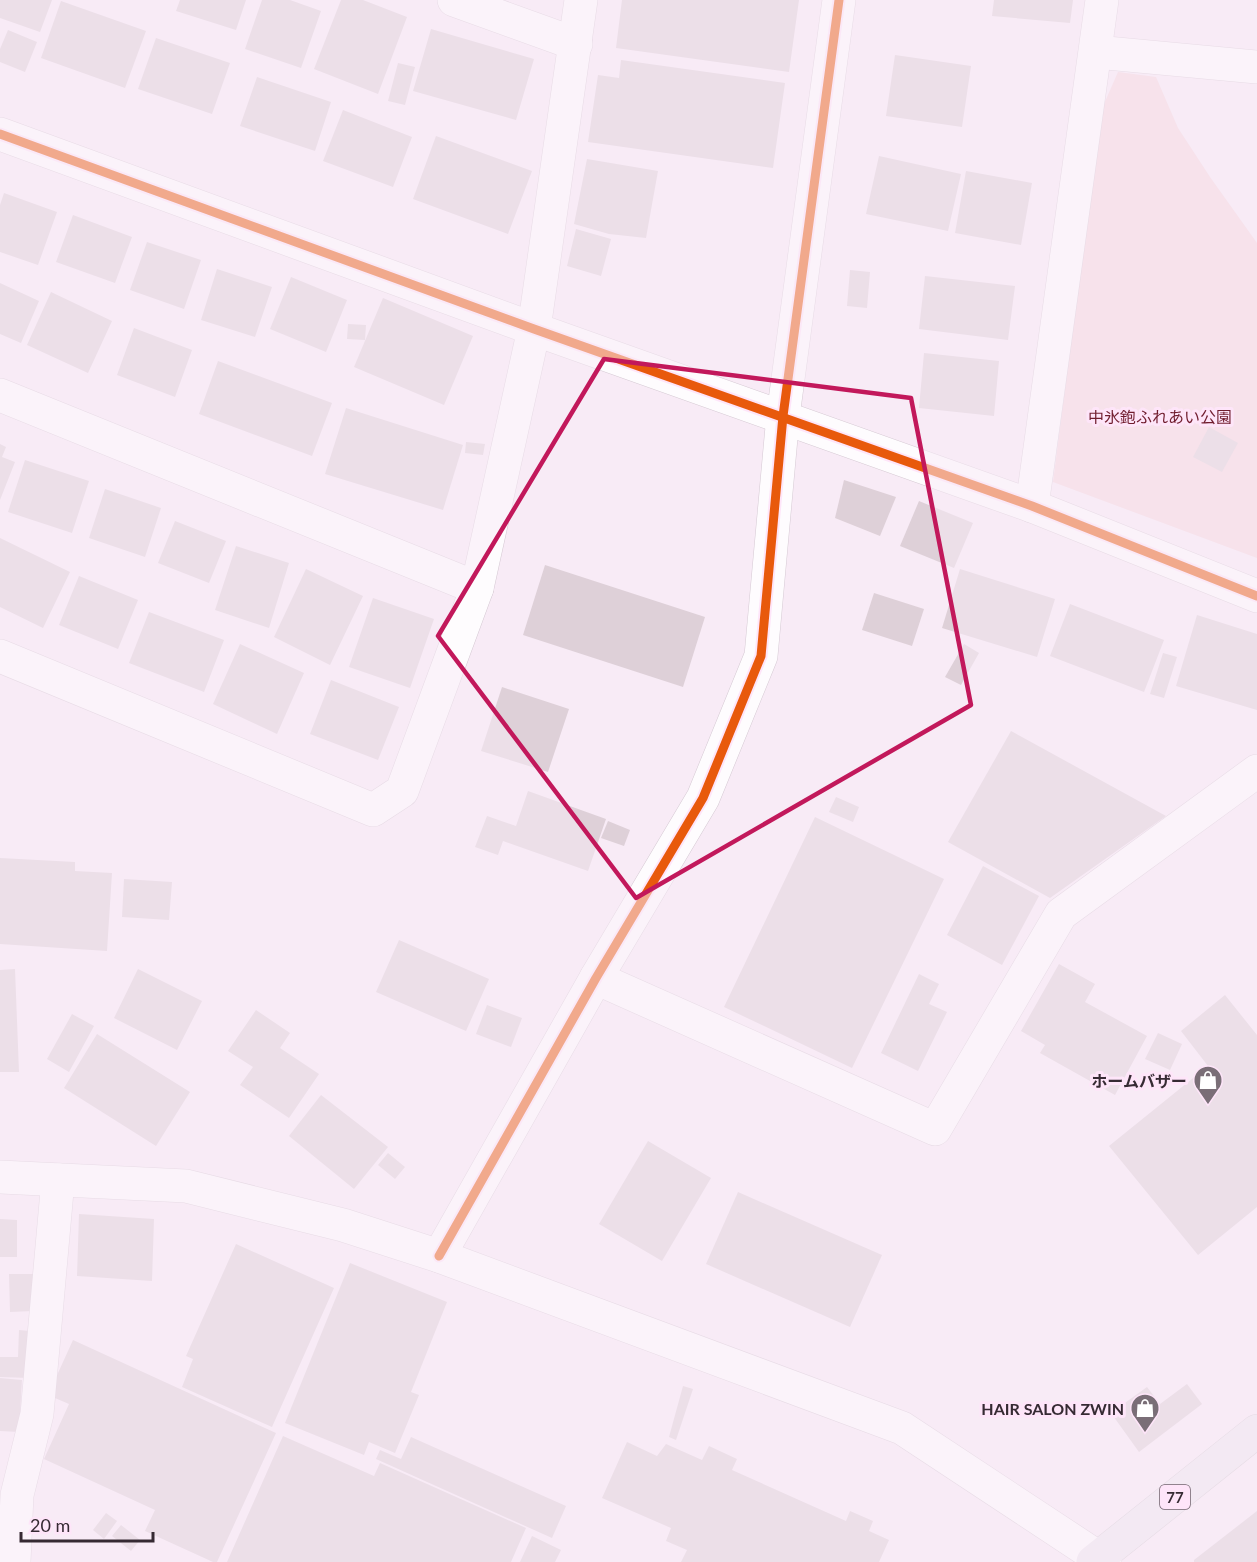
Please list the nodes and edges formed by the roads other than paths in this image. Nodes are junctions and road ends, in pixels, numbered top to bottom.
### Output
1 (454, 0) edge
2 (581, 0) edge
3 (839, 0) edge
4 (1102, 0) edge
5 (576, 44) junction
6 (1096, 52) junction
7 (1257, 67) edge
8 (0, 134) edge
9 (534, 329) junction
10 (0, 395) edge
11 (783, 416) junction
12 (1032, 506) junction
13 (477, 588) junction
14 (1257, 597) edge
15 (0, 656) edge
16 (1257, 771) edge
17 (596, 978) junction
18 (0, 1177) edge
19 (58, 1180) junction
20 (439, 1256) junction
21 (1257, 1431) edge
22 (1099, 1560) edge
23 (14, 1562) edge

1 - 5 street
2 - 5 street
3 - 11 street
4 - 6 street
5 - 9 street
6 - 7 street
6 - 12 street
8 - 9 street
9 - 11 street
9 - 13 street
10 - 13 street
11 - 12 street
11 - 17 street
12 - 14 street
13 - 15 street
16 - 17 street
17 - 20 street
18 - 19 street
19 - 20 street
19 - 23 street
20 - 22 street
21 - 22 main road, 77

